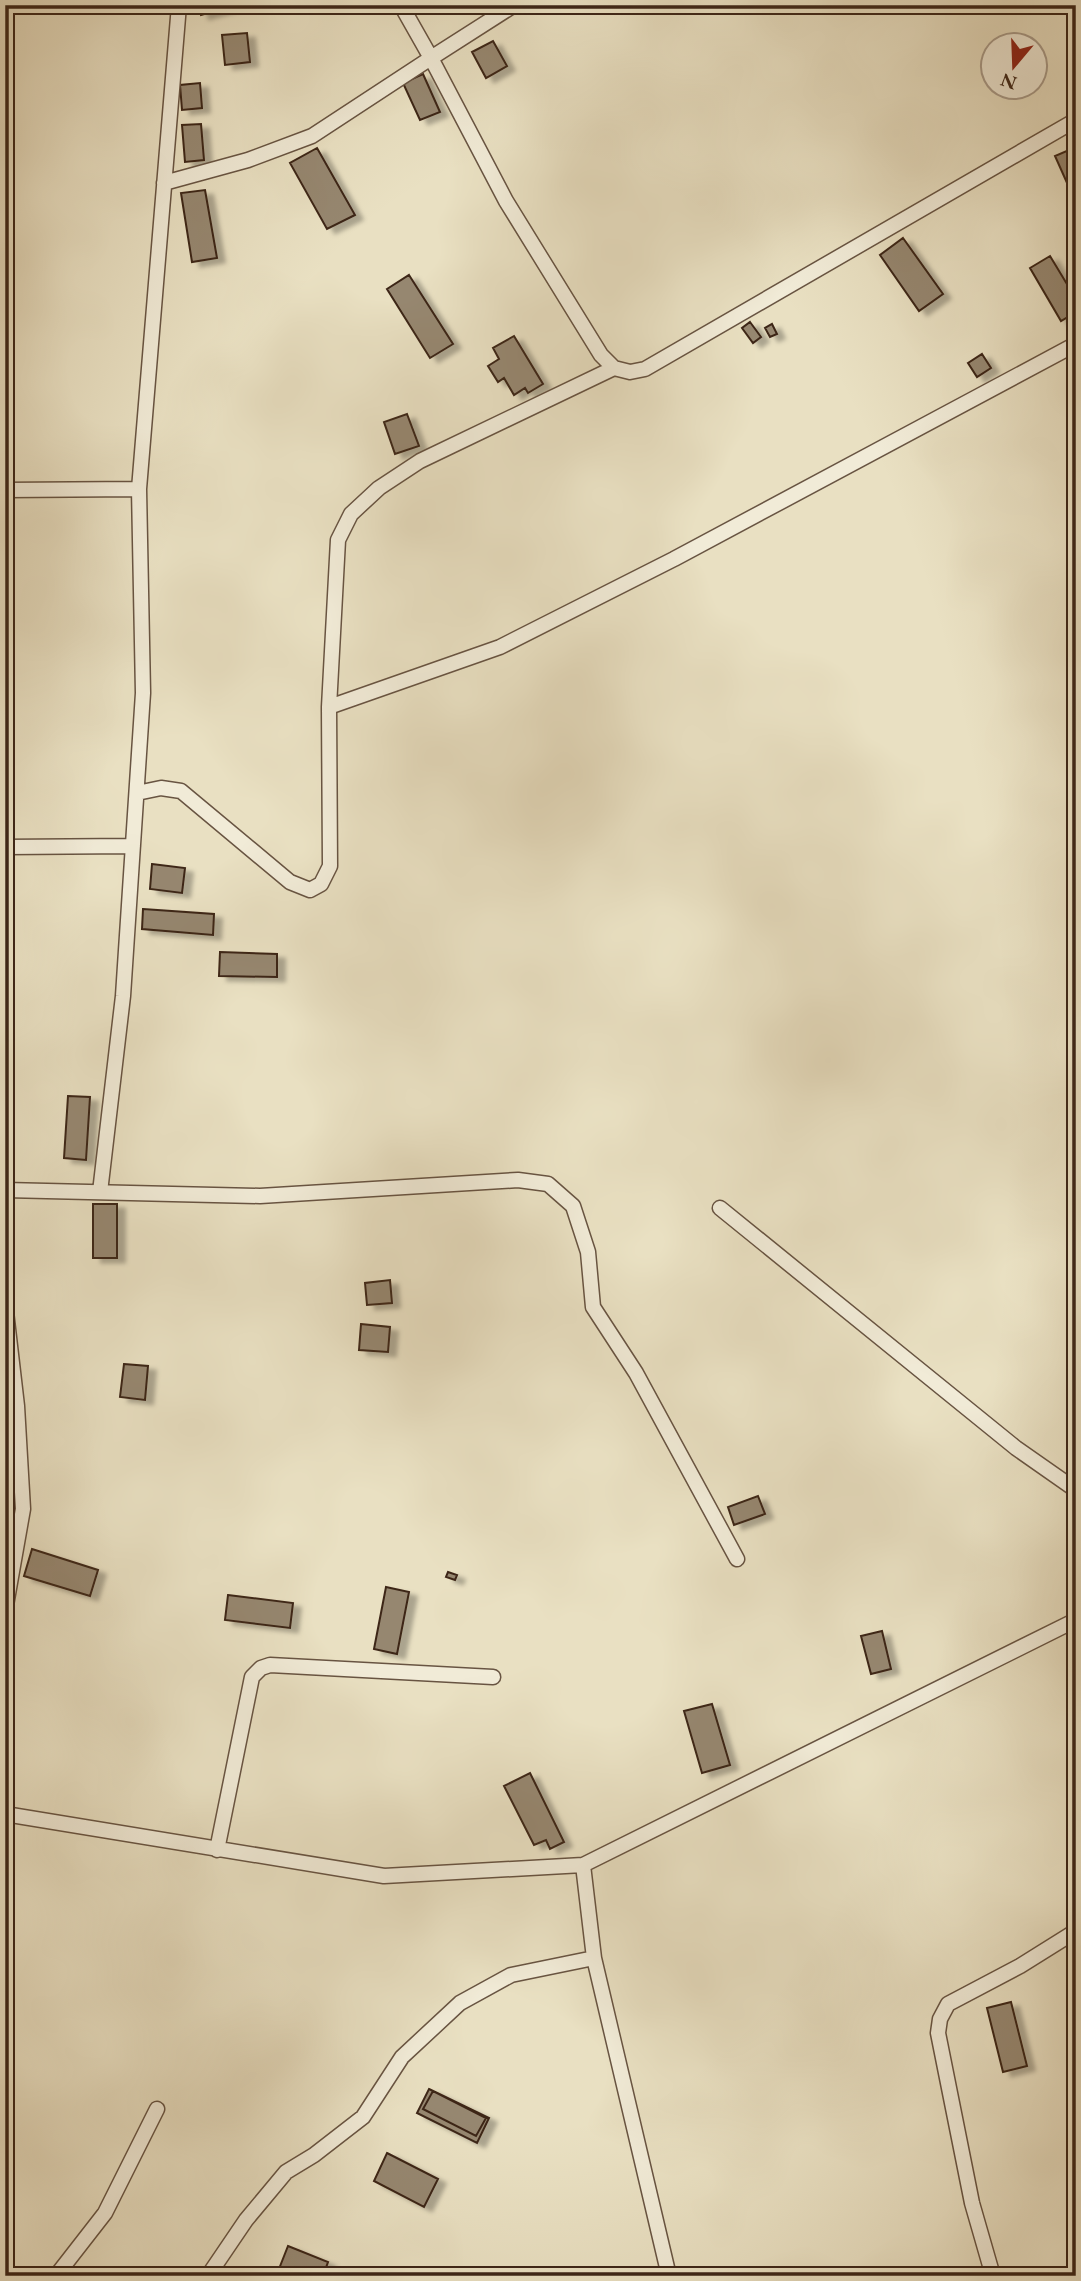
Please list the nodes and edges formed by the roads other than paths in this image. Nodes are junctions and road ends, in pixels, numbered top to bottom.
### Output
1 (179, 5) edge
2 (401, 5) edge
3 (514, 5) edge
4 (431, 58) junction
5 (1076, 120) edge
6 (164, 183) junction
7 (1076, 344) edge
8 (614, 368) junction
9 (139, 489) junction
10 (5, 490) edge
11 (329, 707) junction
12 (136, 793) junction
13 (133, 846) junction
14 (5, 847) edge
15 (5, 1190) edge
16 (100, 1192) junction
17 (720, 1208) dead end
18 (5, 1303) edge
19 (1076, 1490) edge
20 (737, 1559) dead end
21 (5, 1611) edge
22 (1076, 1620) edge
23 (493, 1677) dead end
24 (5, 1814) edge
25 (217, 1850) junction
26 (583, 1865) junction
27 (1076, 1931) edge
28 (594, 1958) junction
29 (157, 2109) dead end
30 (56, 2276) edge
31 (208, 2276) edge
32 (668, 2276) edge
33 (993, 2276) edge

1 - 6 street
2 - 4 street
3 - 4 street
4 - 6 street
4 - 8 street
5 - 8 street
6 - 9 street
7 - 11 street
8 - 11 street
9 - 10 street
9 - 12 street
11 - 12 street
12 - 13 street
13 - 14 street
13 - 16 street
15 - 16 street
16 - 20 street
17 - 19 street
18 - 21 street
22 - 26 street
23 - 25 street
24 - 25 street
25 - 26 street
26 - 28 street
27 - 33 street
28 - 31 street
28 - 32 street
29 - 30 street

